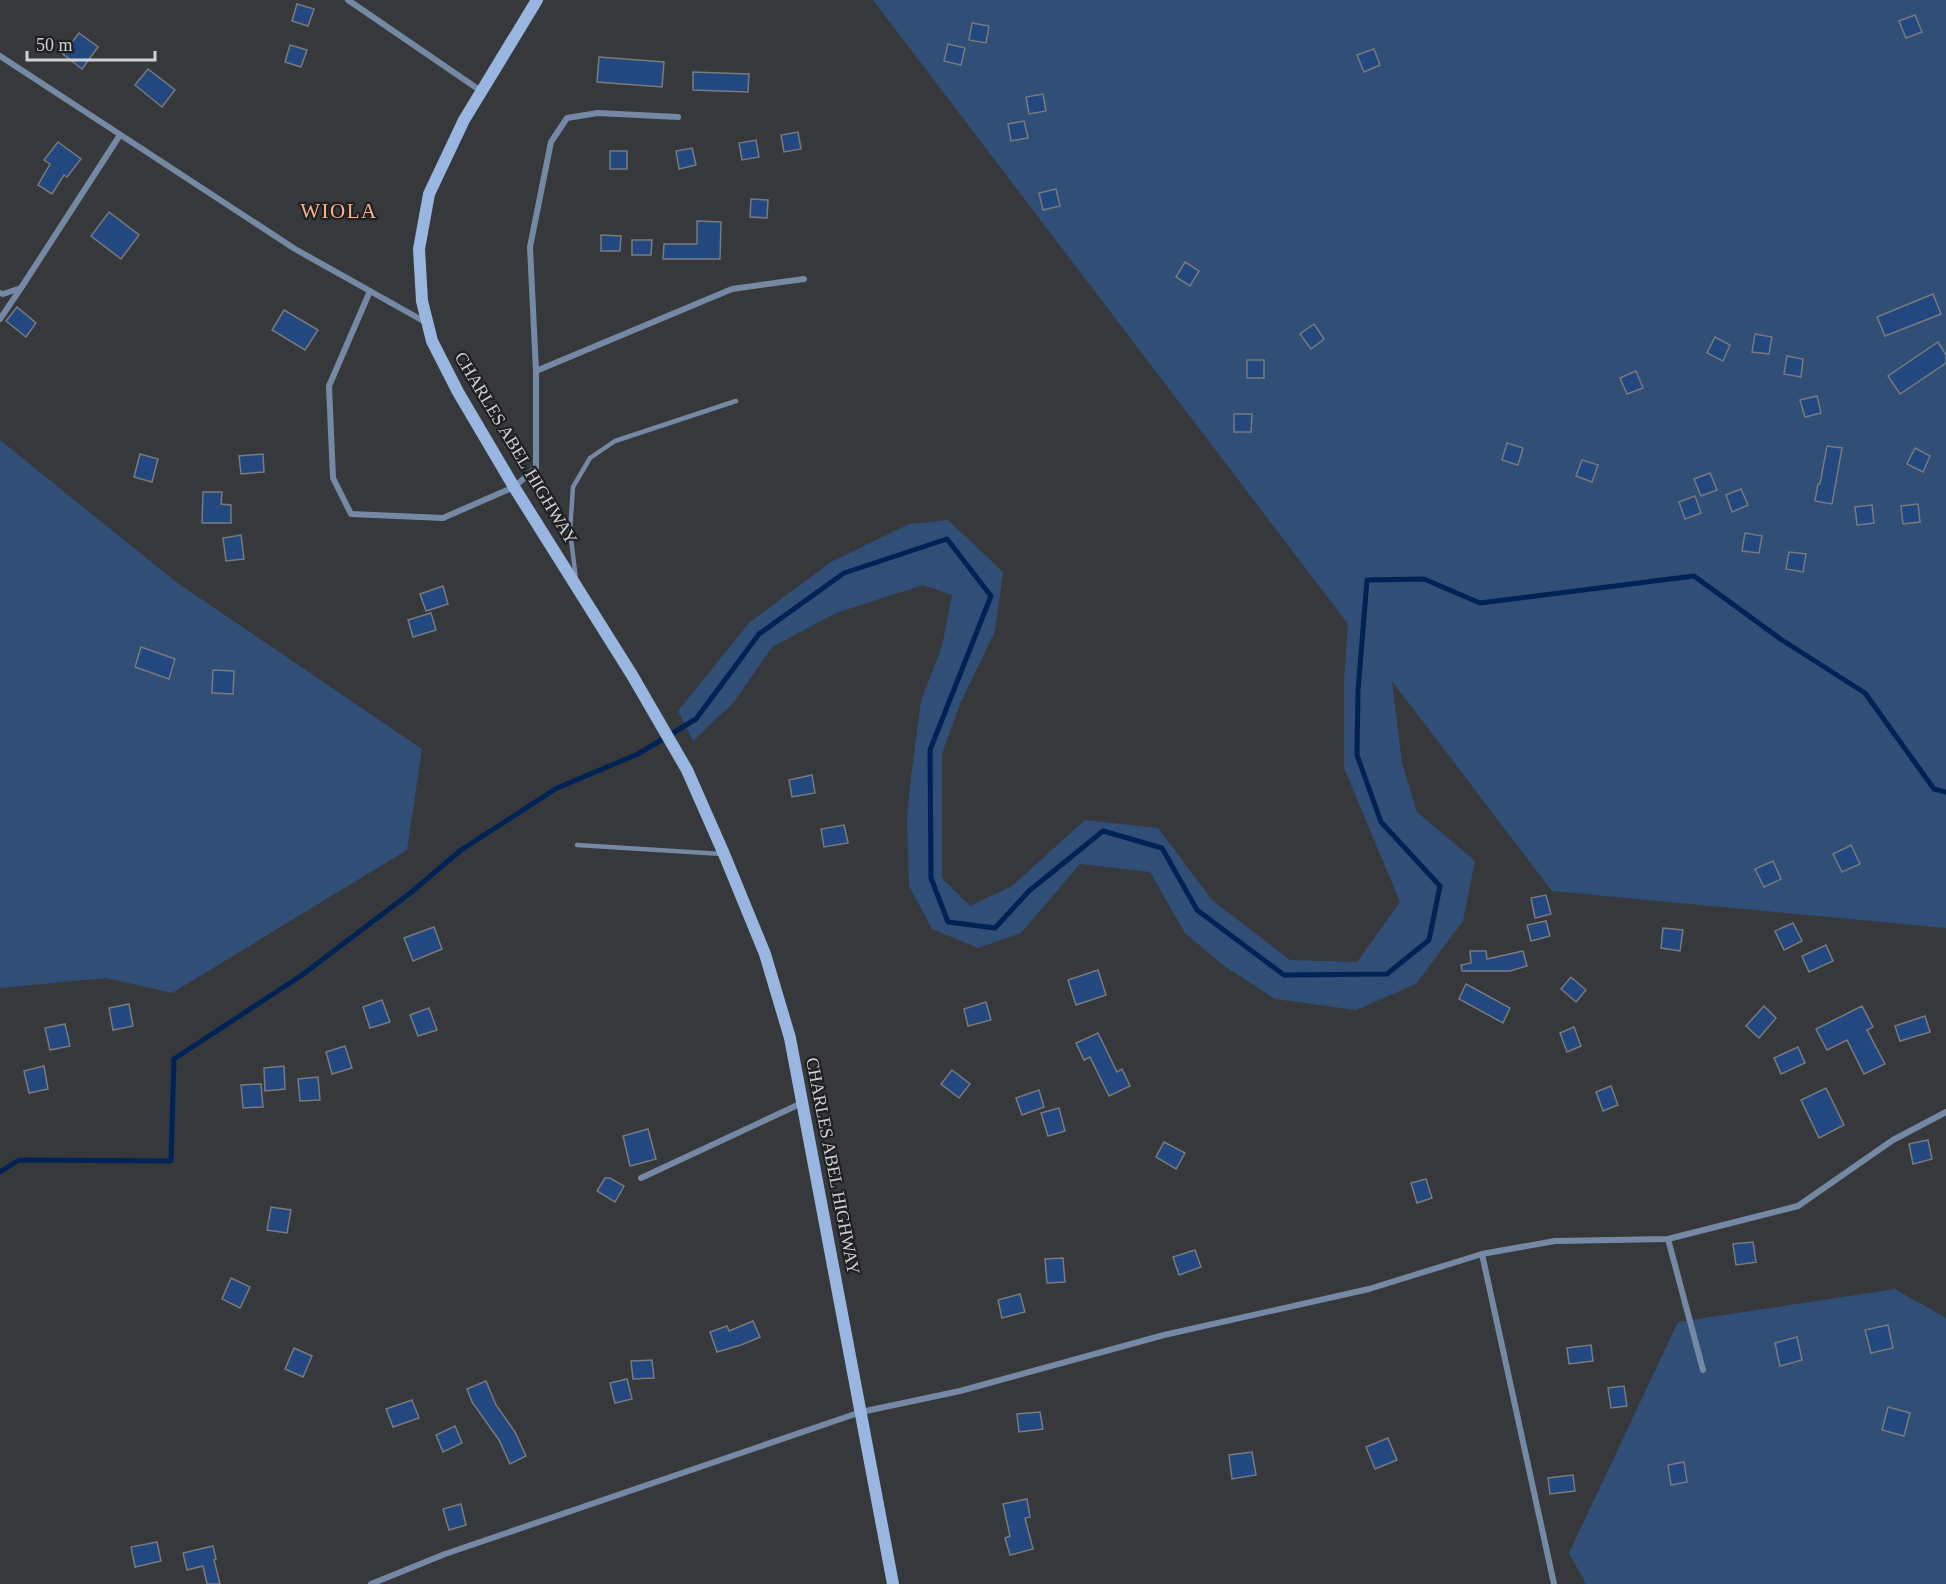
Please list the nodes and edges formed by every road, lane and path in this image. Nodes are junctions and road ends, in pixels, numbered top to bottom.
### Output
1 (348, 0) edge
2 (537, 0) edge
3 (0, 56) edge
4 (482, 91) junction
5 (678, 117) dead end
6 (120, 135) junction
7 (804, 279) dead end
8 (21, 288) junction
9 (370, 291) junction
10 (0, 293) edge
11 (0, 319) edge
12 (428, 323) junction
13 (536, 371) junction
14 (736, 401) dead end
15 (514, 487) junction
16 (577, 585) junction
17 (577, 845) dead end
18 (724, 854) junction
19 (803, 1103) junction
20 (1946, 1112) edge
21 (641, 1178) dead end
22 (1668, 1239) junction
23 (1482, 1254) junction
24 (1702, 1370) dead end
25 (861, 1412) junction
26 (371, 1584) edge
27 (893, 1584) edge
28 (1554, 1584) edge

1 - 4 street
2 - 4 main road, CHARLES ABEL HIGHWAY
3 - 6 street
4 - 12 main road, CHARLES ABEL HIGHWAY
5 - 13 street
6 - 8 street
6 - 9 street
7 - 13 street
8 - 10 street
8 - 11 street
9 - 12 street
9 - 15 street
12 - 15 main road, CHARLES ABEL HIGHWAY
13 - 15 street
14 - 16 lane
15 - 16 main road, CHARLES ABEL HIGHWAY
16 - 18 main road, CHARLES ABEL HIGHWAY
17 - 18 lane
18 - 19 main road, CHARLES ABEL HIGHWAY
19 - 21 street
19 - 25 main road, CHARLES ABEL HIGHWAY
20 - 22 street
22 - 23 street
22 - 24 street
23 - 25 street
23 - 28 street
25 - 26 street
25 - 27 main road, CHARLES ABEL HIGHWAY

